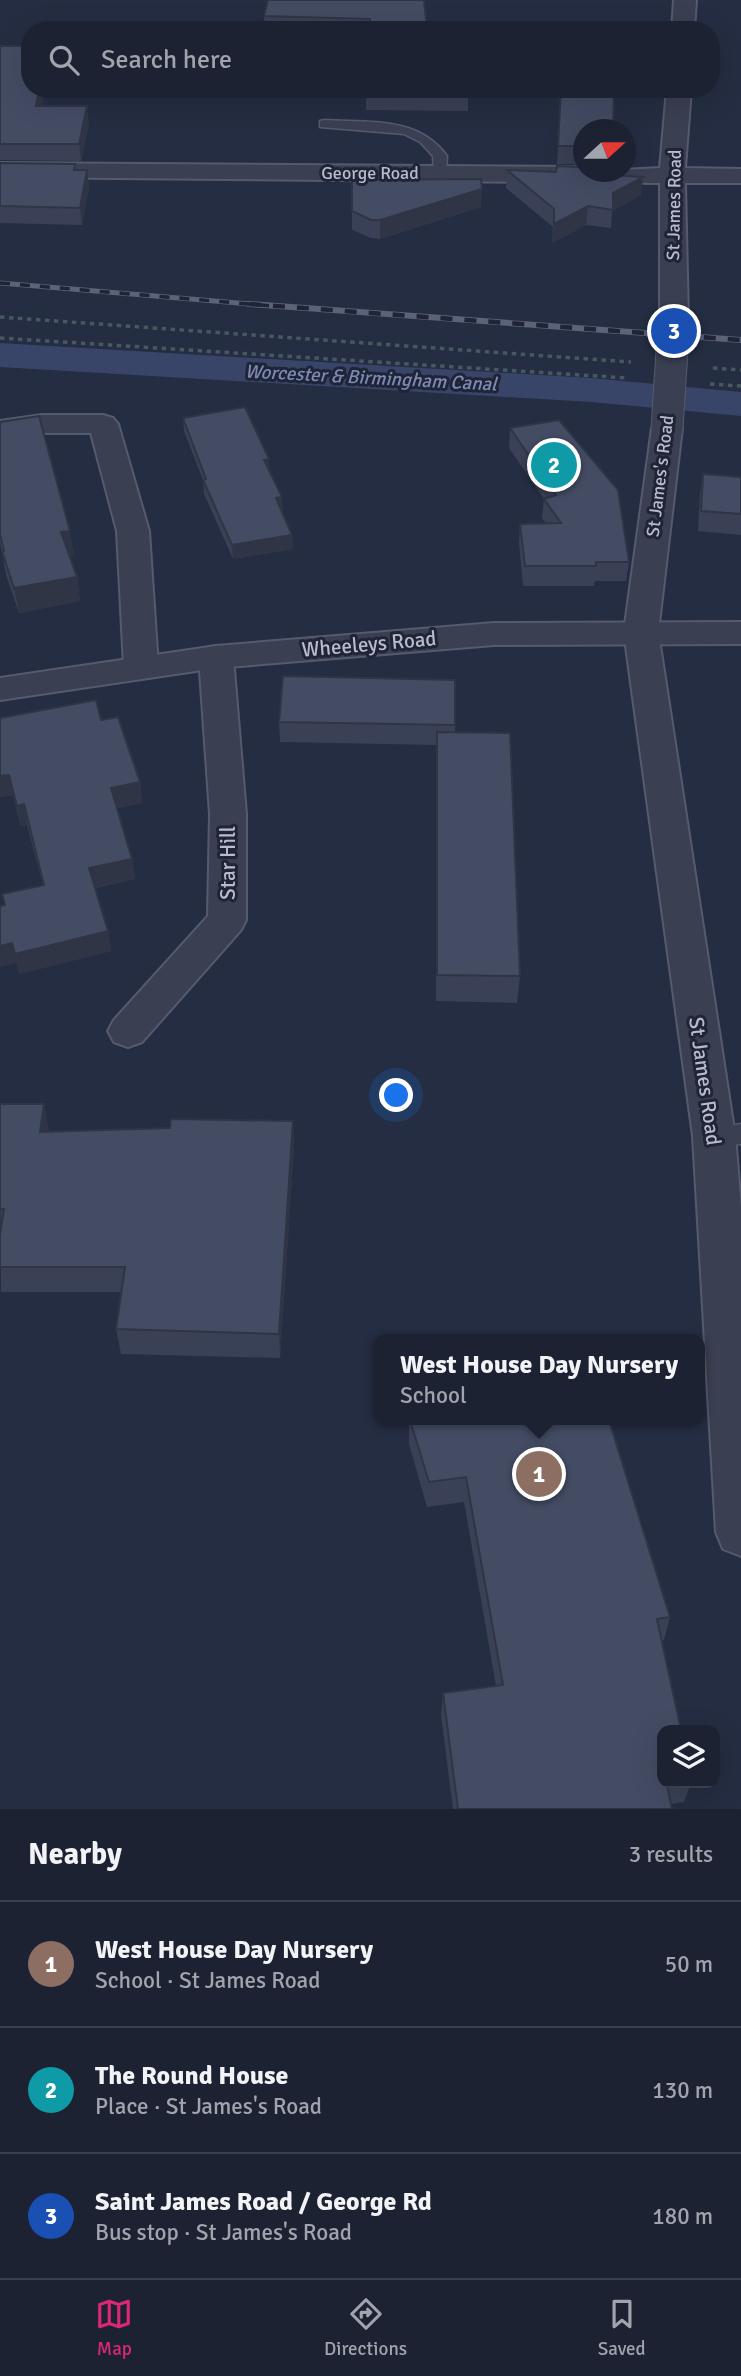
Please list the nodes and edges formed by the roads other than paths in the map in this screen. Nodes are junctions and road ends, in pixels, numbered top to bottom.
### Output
1 (685, 0) edge
2 (684, 21) edge
3 (678, 98) edge
4 (325, 124) dead end
5 (0, 170) edge
6 (439, 174) junction
7 (672, 176) junction
8 (741, 176) edge
9 (674, 320) joint
10 (0, 430) edge
11 (641, 632) junction
12 (741, 633) edge
13 (216, 657) junction
14 (141, 667) junction
15 (0, 689) edge
16 (128, 1031) dead end
17 (728, 1135) edge
18 (741, 1532) edge

1 - 2 street
3 - 7 street, St James Road
4 - 6 lane
5 - 6 street, George Road
6 - 7 street, George Road
7 - 8 street, George Road
7 - 9 street, St James Road
9 - 11 street, St James's Road, bridge
10 - 14 street
11 - 12 street, Wheeleys Road
11 - 13 street, Wheeleys Road
11 - 17 street, St James Road
13 - 14 street, Wheeleys Road
13 - 16 street, Star Hill
14 - 15 street, Wheeleys Road
17 - 18 street, St James Road

